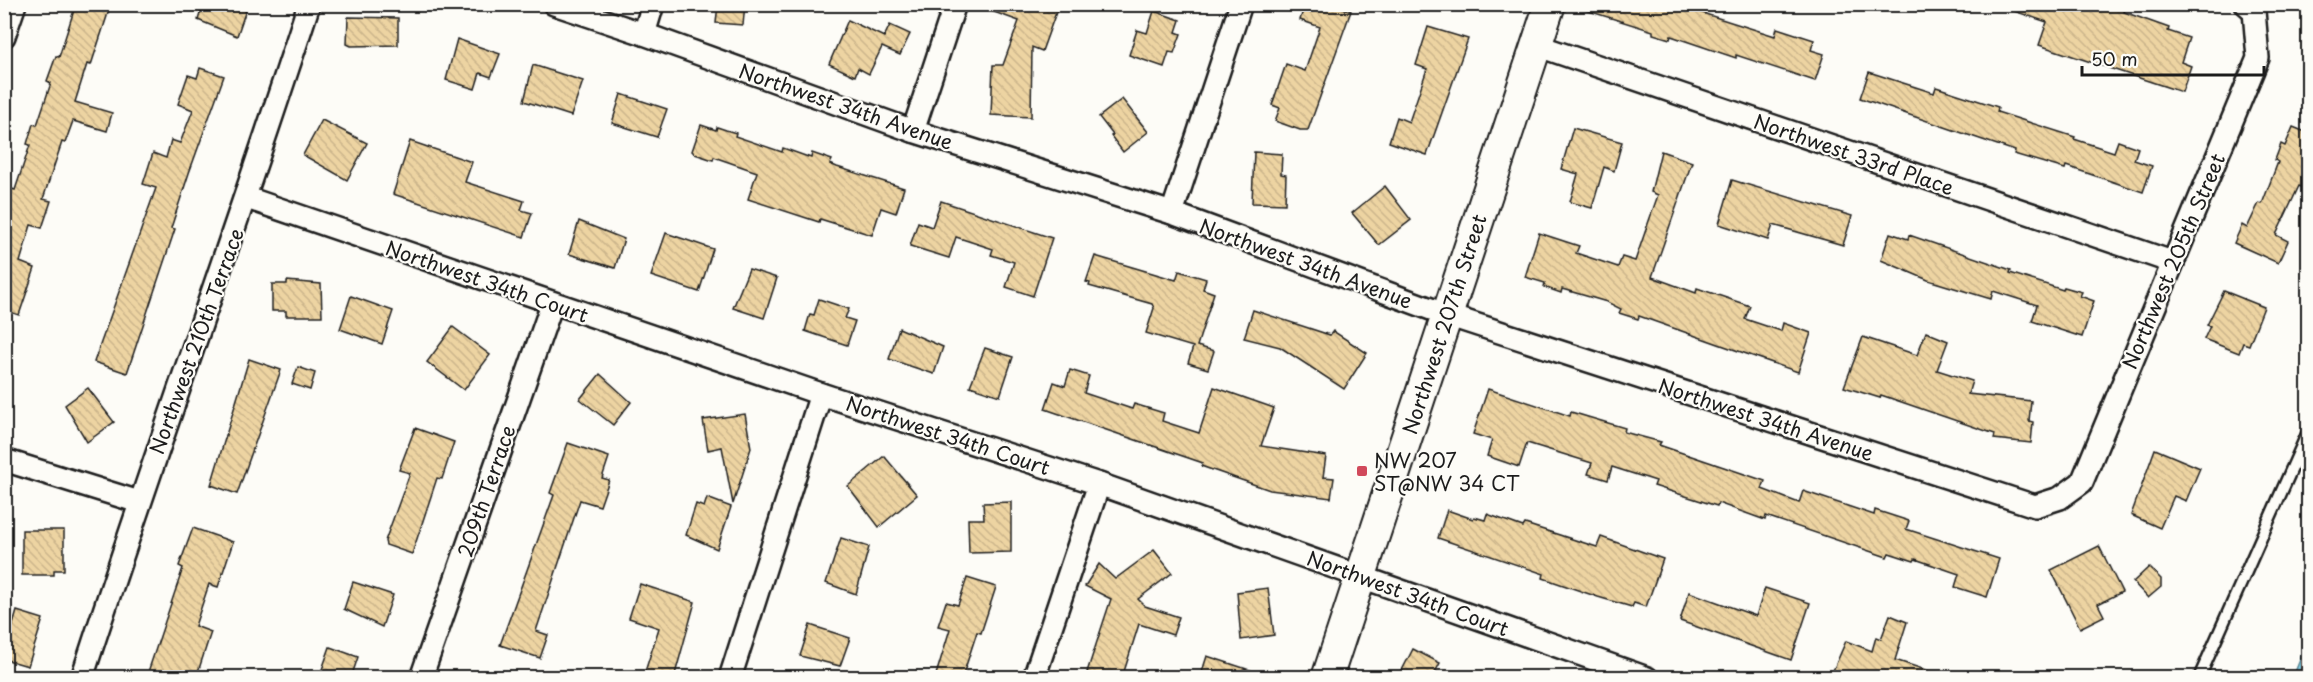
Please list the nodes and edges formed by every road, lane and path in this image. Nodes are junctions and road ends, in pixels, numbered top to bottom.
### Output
1 (15, 4) edge
2 (309, 4) edge
3 (554, 4) edge
4 (653, 4) edge
5 (955, 4) edge
6 (1241, 4) edge
7 (1550, 4) edge
8 (2250, 8) edge
9 (644, 34) junction
10 (4, 36) edge
11 (1536, 45) junction
12 (913, 131) junction
13 (247, 198) junction
14 (1172, 213) junction
15 (2172, 262) junction
16 (552, 304) junction
17 (1447, 315) junction
18 (820, 394) junction
19 (2308, 432) edge
20 (4, 460) edge
21 (1099, 484) junction
22 (2060, 498) joint
23 (139, 502) junction
24 (1361, 576) junction
25 (1642, 677) edge
26 (82, 678) edge
27 (421, 678) edge
28 (730, 678) edge
29 (1035, 678) edge
30 (1327, 678) edge
31 (2199, 678) edge

1 - 10 street
2 - 13 street, Northwest 210th Terrace
3 - 9 street, Northwest 34th Avenue
4 - 9 street
5 - 12 street
6 - 14 street
7 - 11 street, Northwest 207th Street
8 - 15 street, Northwest 205th Street
9 - 12 street, Northwest 34th Avenue
11 - 15 street, Northwest 33rd Place
11 - 17 street, Northwest 207th Street
12 - 14 street, Northwest 34th Avenue
13 - 16 street, Northwest 34th Court
13 - 23 street, Northwest 210th Terrace
14 - 17 street, Northwest 34th Avenue
15 - 22 street, Northwest 205th Street
16 - 18 street, Northwest 34th Court
16 - 27 street, 209th Terrace
17 - 22 street, Northwest 34th Avenue
17 - 24 street, Northwest 207th Street
18 - 21 street, Northwest 34th Court
18 - 28 street
19 - 31 lane
20 - 23 street
21 - 24 street, Northwest 34th Court
21 - 29 street
23 - 26 street, Northwest 210th Terrace
24 - 25 street, Northwest 34th Court
24 - 30 street, Northwest 207th Street

